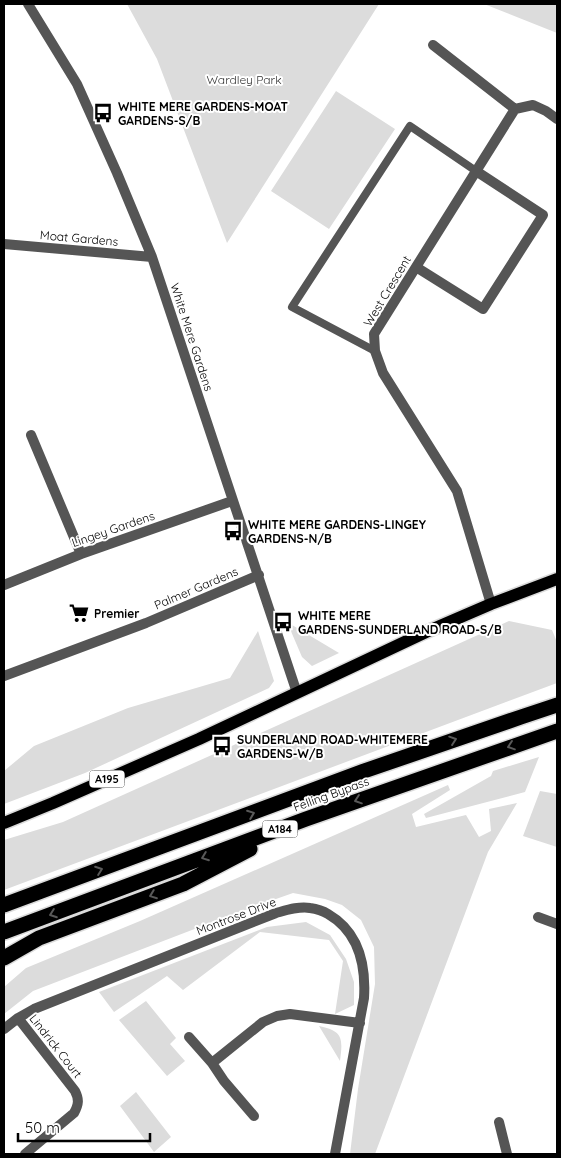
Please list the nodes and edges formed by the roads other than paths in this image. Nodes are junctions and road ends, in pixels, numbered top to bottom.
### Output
1 (28, 4) edge
2 (433, 45) dead end
3 (516, 109) junction
4 (557, 118) edge
5 (476, 172) junction
6 (4, 244) edge
7 (152, 257) junction
8 (416, 267) junction
9 (375, 351) junction
10 (31, 435) dead end
11 (232, 501) junction
12 (81, 554) junction
13 (259, 575) junction
14 (557, 579) edge
15 (4, 585) edge
16 (491, 604) junction
17 (4, 676) edge
18 (297, 693) junction
19 (557, 705) edge
20 (557, 731) edge
21 (306, 819) junction
22 (4, 823) edge
23 (4, 905) edge
24 (538, 917) dead end
25 (557, 924) edge
26 (4, 932) edge
27 (4, 958) edge
28 (18, 1018) junction
29 (360, 1023) junction
30 (4, 1028) edge
31 (188, 1037) dead end
32 (212, 1063) junction
33 (254, 1116) dead end
34 (499, 1122) dead end
35 (26, 1154) edge
36 (335, 1154) edge
37 (507, 1154) edge

1 - 7 street, White Mere Gardens
2 - 3 street
3 - 4 street
3 - 5 street, West Crescent
5 - 8 street, West Crescent
5 - 8 street
5 - 9 lane
6 - 7 street, Moat Gardens
7 - 11 street, White Mere Gardens
8 - 9 street, West Crescent
9 - 16 street, West Crescent
10 - 12 street
11 - 12 street, Lingey Gardens
11 - 13 street, White Mere Gardens
12 - 15 street, Lingey Gardens
13 - 17 street, Palmer Gardens
13 - 18 street, White Mere Gardens
14 - 16 main road, A195
16 - 18 main road, A195
18 - 22 main road, A195
23 -> 19 highway, Felling Bypass / A184
20 -> 21 highway, Felling Bypass / A184
21 -> 26 highway, Felling Bypass / A184
21 -> 27 highway
24 - 25 street
28 - 29 street, Montrose Drive
28 - 30 street, Montrose Drive
28 - 35 street, Lindrick Court
29 - 32 street
29 - 36 street, Montrose Drive
31 - 32 street
32 - 33 street
34 - 37 street

